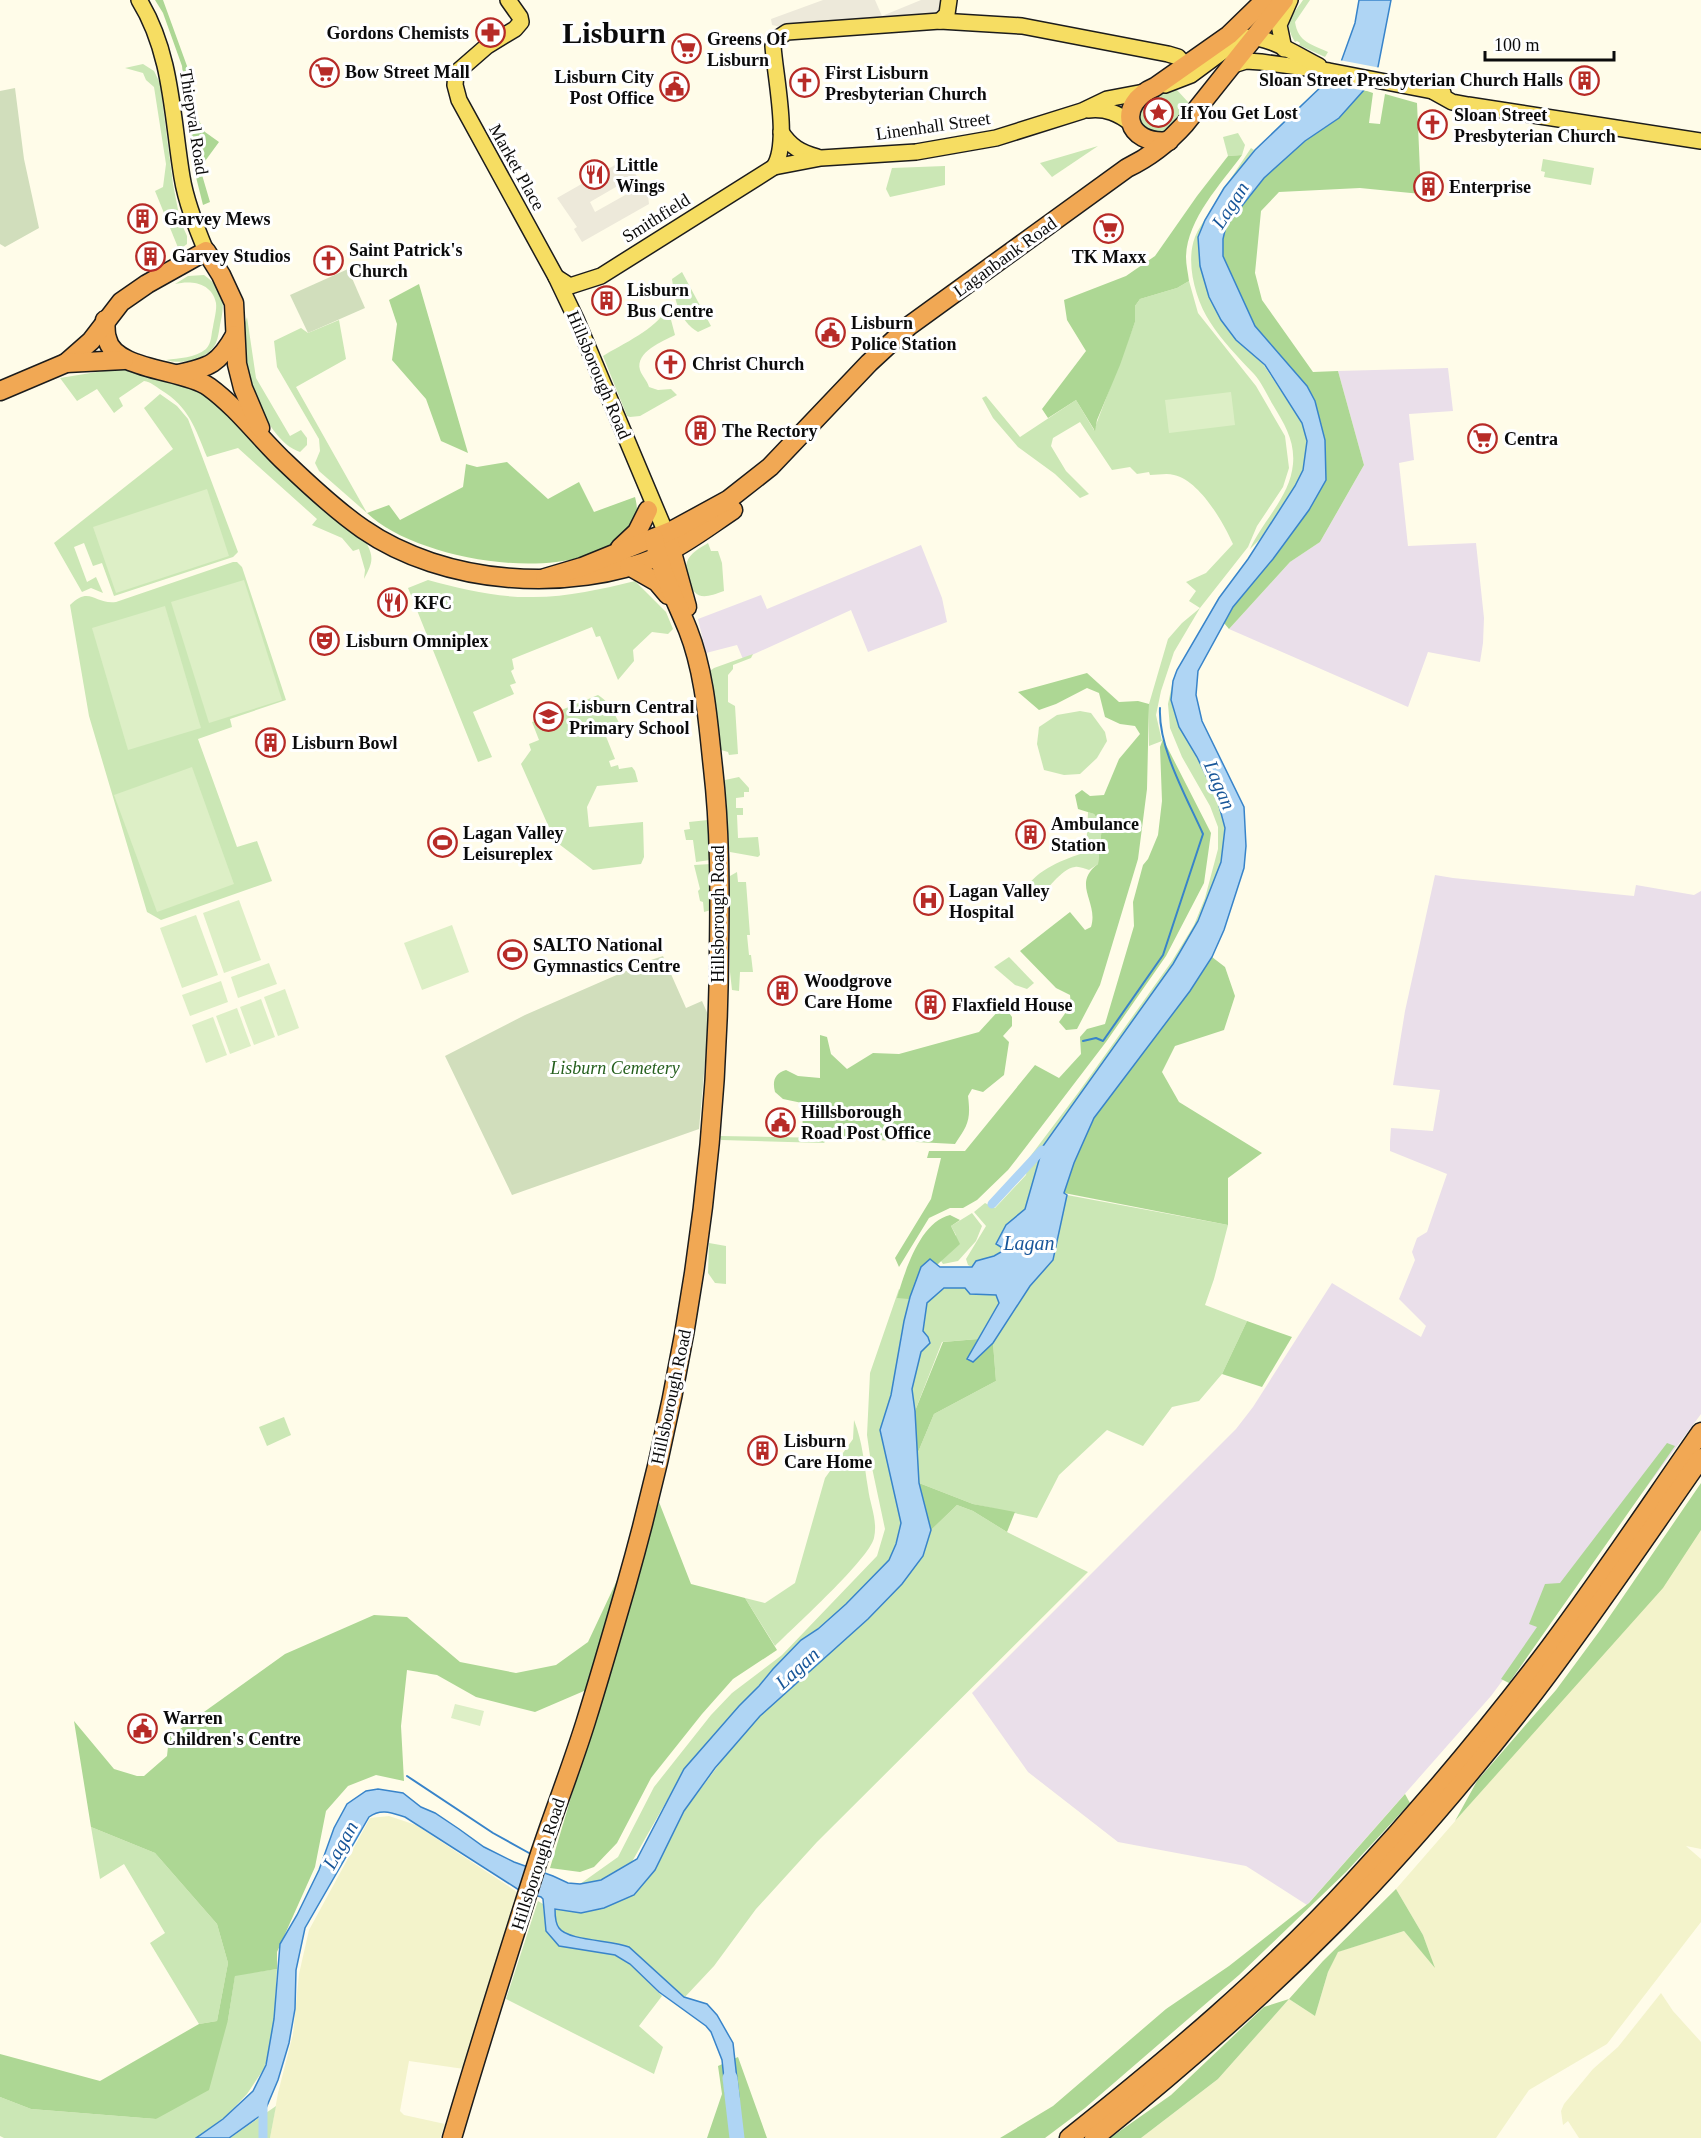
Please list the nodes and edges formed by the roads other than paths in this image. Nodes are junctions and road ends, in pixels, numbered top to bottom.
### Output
1 (139, 0) edge
2 (508, 0) edge
3 (949, 0) edge
4 (1265, 0) edge
5 (1284, 0) edge
6 (1290, 0) edge
7 (940, 21) junction
8 (1254, 36) junction
9 (1284, 49) junction
10 (1230, 66) junction
11 (1189, 70) junction
12 (1329, 71) junction
13 (1150, 90) junction
14 (1211, 90) junction
15 (1082, 111) junction
16 (1136, 131) junction
17 (782, 132) junction
18 (1169, 141) junction
19 (1701, 141) edge
20 (821, 158) junction
21 (774, 167) junction
22 (1127, 168) junction
23 (206, 251) junction
24 (601, 276) junction
25 (556, 277) junction
26 (576, 319) junction
27 (105, 320) junction
28 (235, 335) junction
29 (124, 360) junction
30 (66, 363) junction
31 (178, 374) junction
32 (0, 391) edge
33 (835, 400) junction
34 (273, 449) junction
35 (652, 508) junction
36 (686, 523) junction
37 (665, 547) junction
38 (609, 556) junction
39 (629, 566) junction
40 (572, 571) junction
41 (545, 578) junction
42 (675, 603) junction
43 (688, 630) junction
44 (1701, 1432) edge
45 (1701, 1458) edge
46 (452, 2138) edge
47 (1069, 2138) edge
48 (1094, 2138) edge

1 - 23 main road, Thiepval Road
2 - 25 main road, Market Place
3 - 7 main road
4 - 11 highway
5 - 8 highway, Laganbank Road
6 - 9 main road
7 - 11 main road
7 - 17 main road
8 - 9 main road
8 - 10 highway, Laganbank Road
8 - 11 main road
9 - 12 main road
10 - 12 main road
10 - 14 highway, Laganbank Road
11 - 13 highway
11 - 14 main road
12 - 19 main road
13 - 15 main road, Linenhall Street
13 - 16 highway, Laganbank Road
14 - 18 highway, Laganbank Road
15 - 16 main road, Linenhall Street
15 - 20 main road, Linenhall Street
16 - 18 highway
16 - 22 highway, Laganbank Road
17 - 20 main road, Linenhall Street
17 - 21 main road
18 - 22 highway, Laganbank Road
20 - 21 main road, Linenhall Street
21 - 24 main road, Smithfield
22 - 33 highway, Laganbank Road
23 - 27 highway
23 - 28 highway
24 - 25 main road, Smithfield
24 - 26 main road
25 - 26 main road, Hillsborough Road
26 - 35 main road, Hillsborough Road
27 - 29 highway
27 - 30 highway
28 - 31 highway
28 - 34 highway
29 - 30 highway
29 - 31 highway
30 - 32 highway
31 - 34 highway
33 - 36 highway, Laganbank Road
33 - 37 highway, Laganbank Road
34 - 41 highway
35 - 36 main road
35 - 37 main road, Hillsborough Road
35 - 38 highway
36 - 37 highway, Laganbank Road
37 - 38 highway
37 - 39 highway
37 - 40 highway
37 - 42 highway, Hillsborough Road
37 - 43 highway, Hillsborough Road
38 - 40 highway
39 - 41 highway
39 - 42 highway
40 - 41 highway
42 - 43 highway, Hillsborough Road
43 - 46 highway, Hillsborough Road
44 - 47 highway
45 - 48 highway

